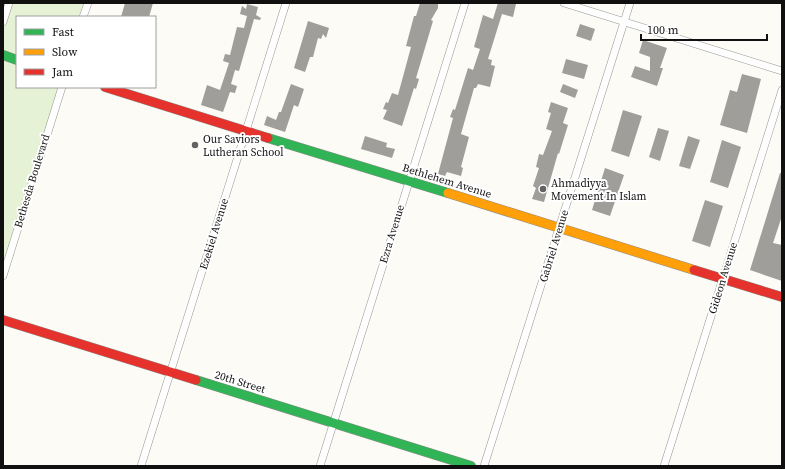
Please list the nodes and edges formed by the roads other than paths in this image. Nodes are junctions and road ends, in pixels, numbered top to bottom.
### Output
1 (9, 3) edge
2 (88, 3) edge
3 (286, 3) edge
4 (465, 3) edge
5 (564, 3) edge
6 (630, 3) edge
7 (84, 16) edge
8 (624, 21) junction
9 (3, 22) edge
10 (3, 55) edge
11 (16, 60) edge
12 (782, 71) edge
13 (62, 88) edge
14 (108, 88) edge
15 (782, 90) edge
16 (246, 131) junction
17 (409, 181) junction
18 (559, 228) junction
19 (3, 276) edge
20 (723, 279) junction
21 (782, 297) edge
22 (3, 320) edge
23 (170, 373) junction
24 (333, 423) junction
25 (141, 466) edge
26 (320, 466) edge
27 (471, 466) edge
28 (484, 466) edge
29 (664, 466) edge

1 - 9 street
2 - 7 street
3 - 16 street, Ezekiel Avenue
4 - 17 street, Ezra Avenue
5 - 8 street
6 - 8 street, Gabriel Avenue
8 - 12 street
8 - 18 street, Gabriel Avenue
10 - 11 main road
13 - 19 street, Bethesda Boulevard
14 - 16 main road, Bethlehem Avenue
15 - 20 street, Gideon Avenue
16 - 17 main road, Bethlehem Avenue
16 - 23 street, Ezekiel Avenue
17 - 18 main road, Bethlehem Avenue
17 - 24 street, Ezra Avenue
18 - 20 main road, Bethlehem Avenue
18 - 28 street, Gabriel Avenue
20 - 21 main road, Bethlehem Avenue
20 - 29 street, Gideon Avenue
22 - 23 main road, 20th Street
23 - 24 main road, 20th Street
23 - 25 street, Ezekiel Avenue
24 - 26 street, Ezra Avenue
24 - 27 main road, 20th Street

